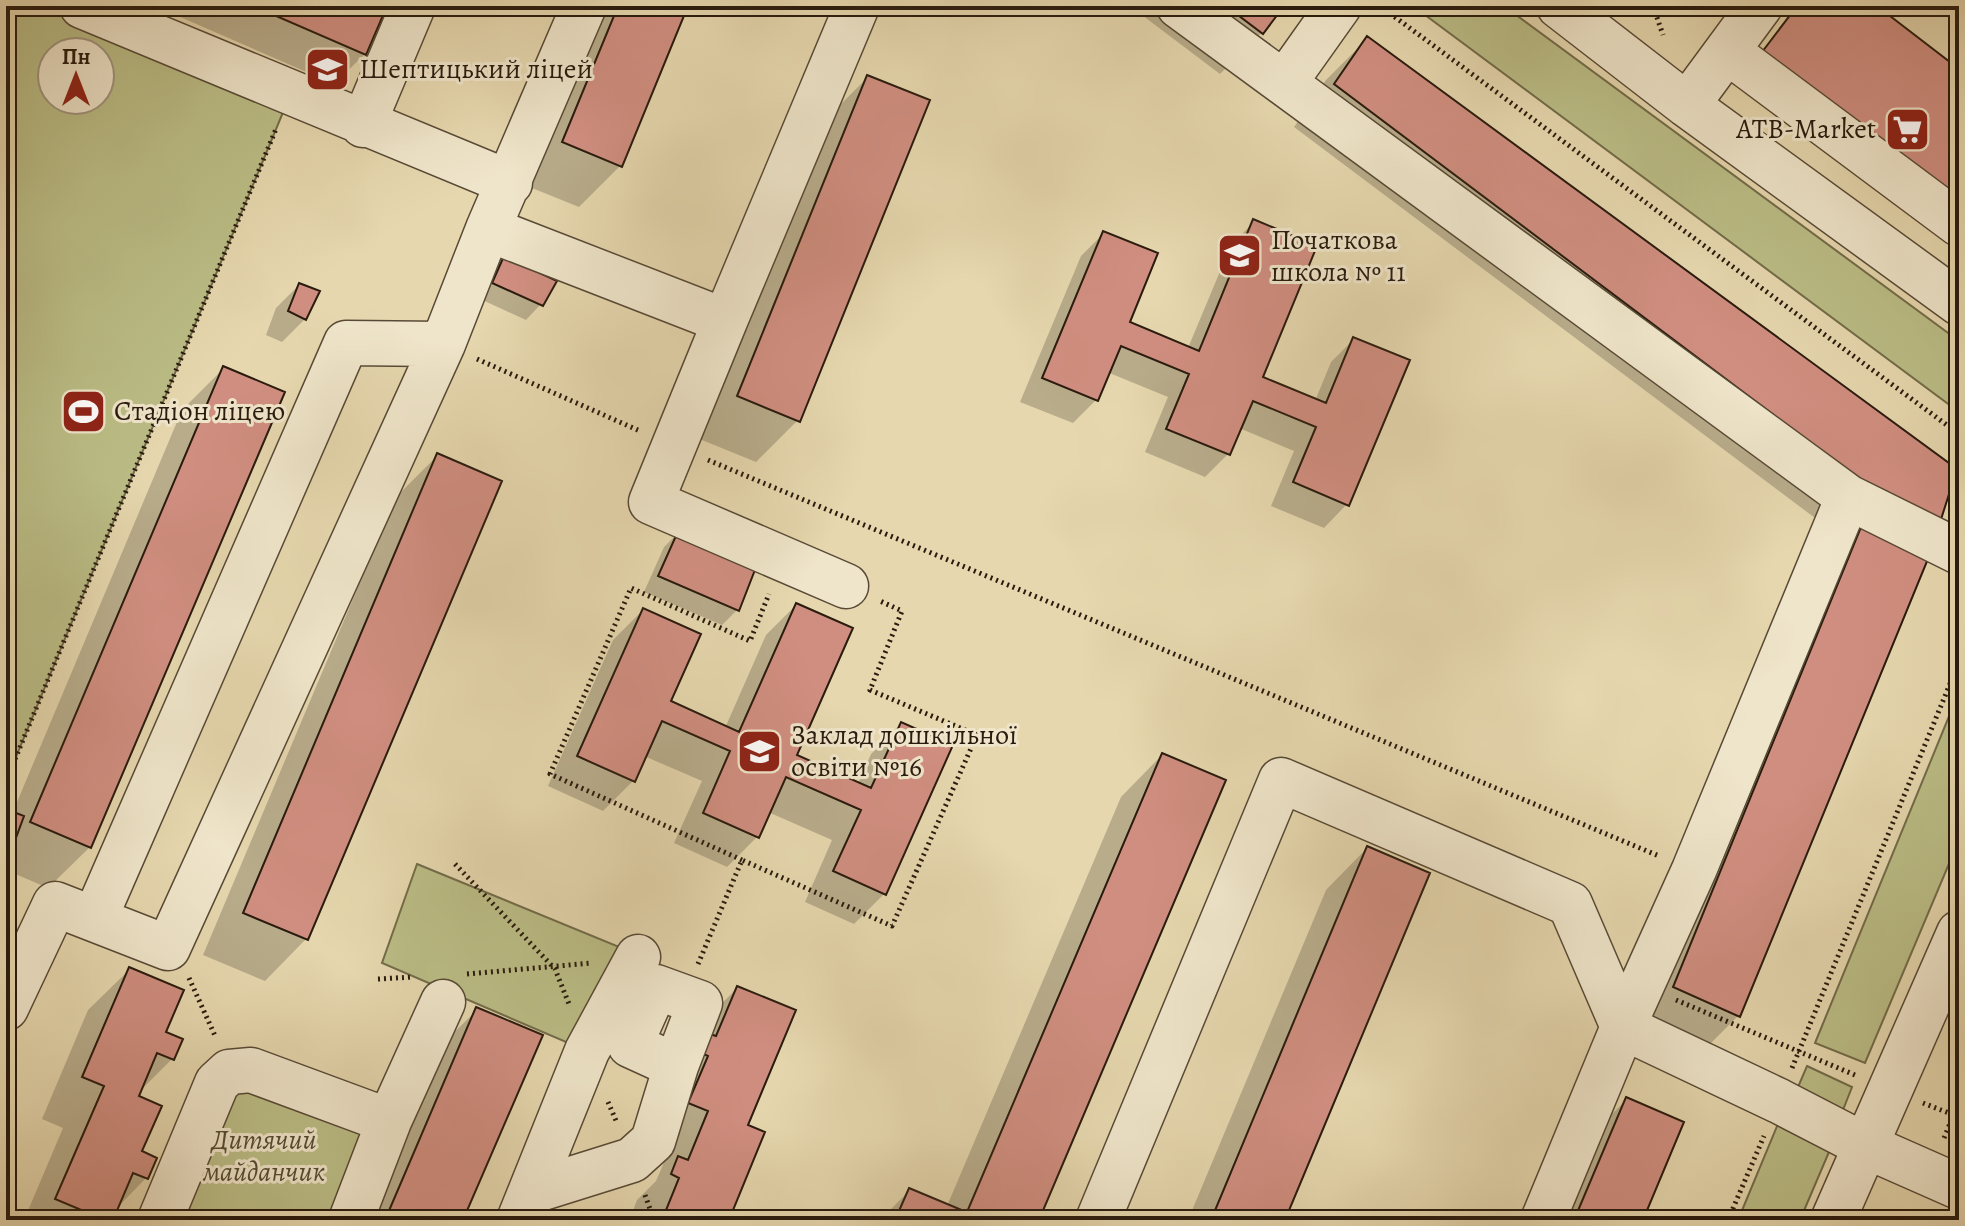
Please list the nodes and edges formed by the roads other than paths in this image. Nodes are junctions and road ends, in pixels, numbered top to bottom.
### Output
1 (82, 6) edge
2 (413, 6) edge
3 (584, 6) edge
4 (857, 6) edge
5 (1179, 6) edge
6 (1339, 6) edge
7 (1559, 6) edge
8 (1760, 6) edge
9 (1727, 51) junction
10 (1285, 82) junction
11 (1687, 105) junction
12 (363, 125) junction
13 (510, 183) junction
14 (1959, 224) edge
15 (488, 229) junction
16 (1951, 280) edge
17 (725, 321) junction
18 (443, 344) junction
19 (1848, 497) junction
20 (1959, 552) edge
21 (846, 586) road end
22 (95, 918) junction
23 (1959, 933) edge
24 (638, 957) road end
25 (439, 984) road end
26 (6, 1008) edge
27 (1623, 1027) junction
28 (676, 1066) dead end
29 (389, 1121) junction
30 (1866, 1146) junction
31 (1959, 1187) edge
32 (526, 1206) edge
33 (160, 1220) edge
34 (351, 1220) edge
35 (1098, 1220) edge
36 (1543, 1220) edge
37 (1833, 1220) edge

1 - 12 street
2 - 12 street
3 - 13 street
4 - 17 street
5 - 10 street
6 - 10 street
7 - 11 street
8 - 9 street
9 - 11 street
9 - 14 street
10 - 19 street
11 - 16 street
12 - 13 street
13 - 15 street
15 - 17 street
15 - 18 street
17 - 21 street
18 - 22 street
18 - 22 street
19 - 20 street
19 - 27 street
22 - 26 street
23 - 30 street
24 - 32 street
25 - 29 street
27 - 30 street
27 - 35 street
27 - 36 street
28 - 32 street
29 - 33 street
29 - 34 street
30 - 31 street
30 - 37 street

